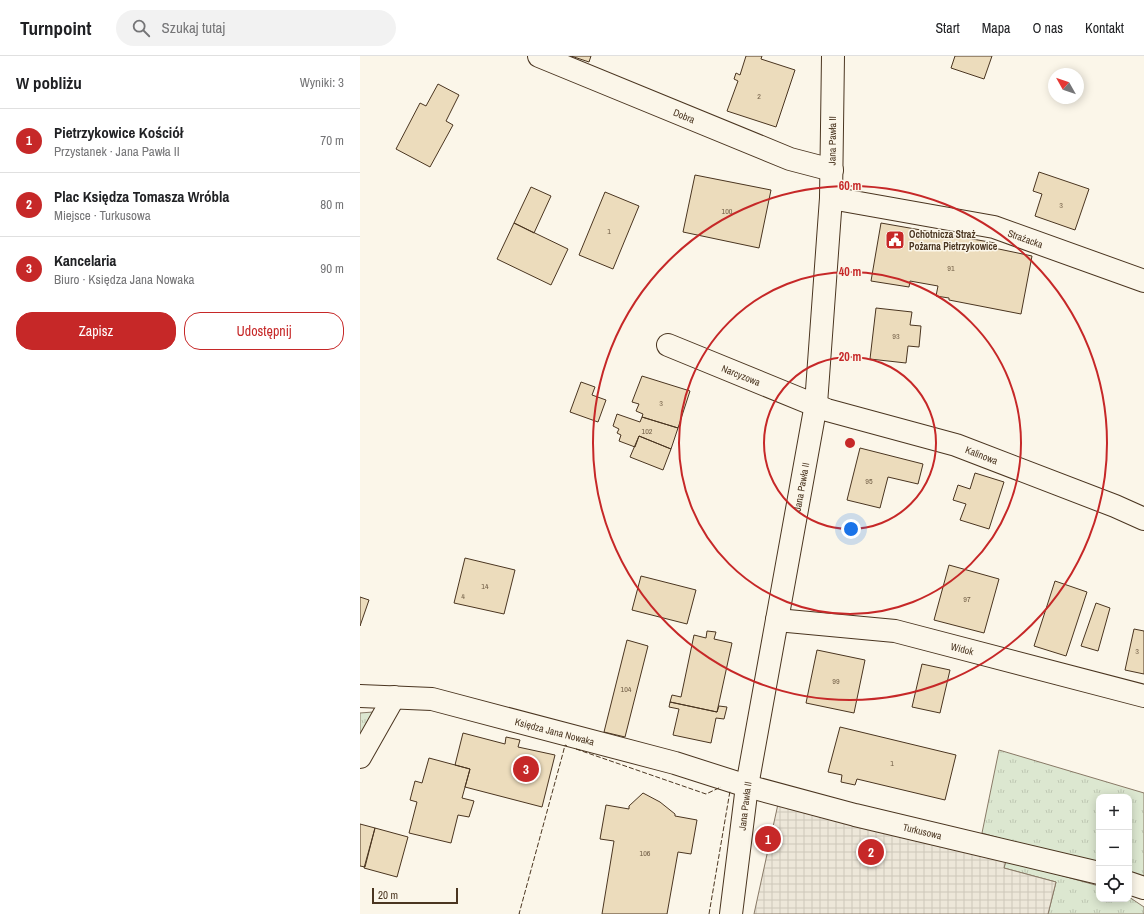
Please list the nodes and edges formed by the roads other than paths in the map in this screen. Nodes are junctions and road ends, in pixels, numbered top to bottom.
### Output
1 (539, 56) edge
2 (833, 56) edge
3 (832, 170) junction
4 (831, 198) junction
5 (1144, 281) edge
6 (668, 345) dead end
7 (816, 404) junction
8 (1144, 519) edge
9 (777, 620) junction
10 (360, 696) edge
11 (1144, 696) edge
12 (394, 697) junction
13 (360, 757) edge
14 (747, 786) junction
15 (1096, 872) edge
16 (1132, 884) edge
17 (1144, 888) edge
18 (731, 914) edge

1 - 3 street, Dobra
2 - 3 street, Jana Pawła II
3 - 4 street, Jana Pawła II
4 - 5 street, Strażacka
4 - 7 street, Jana Pawła II
6 - 7 street, Narcyzowa
7 - 8 street, Kalinowa
7 - 9 street, Jana Pawła II
9 - 11 street, Widok
9 - 14 street, Jana Pawła II
10 - 12 street, Księdza Jana Nowaka
12 - 13 street
12 - 14 street, Księdza Jana Nowaka
14 - 15 street, Turkusowa
14 - 18 street, Jana Pawła II
16 - 17 street

